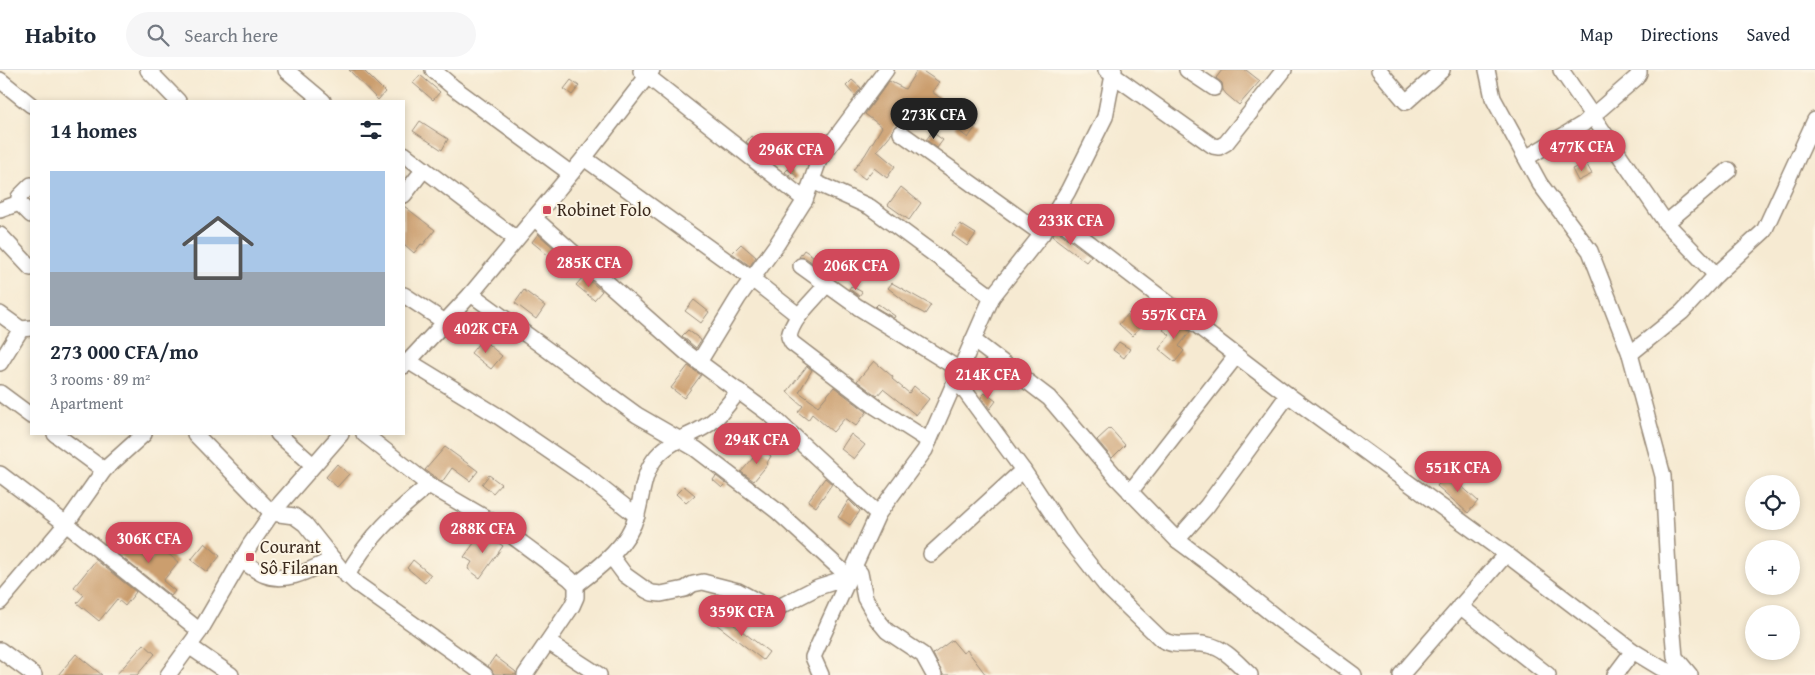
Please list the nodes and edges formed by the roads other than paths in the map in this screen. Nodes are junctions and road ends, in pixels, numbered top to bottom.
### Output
1 (148, 70) edge
2 (433, 70) edge
3 (886, 70) edge
4 (1188, 70) edge
5 (1284, 70) edge
6 (1379, 70) edge
7 (1442, 70) edge
8 (1487, 70) edge
9 (1561, 70) edge
10 (1640, 70) edge
11 (646, 72) edge
12 (1111, 72) edge
13 (295, 73) edge
14 (0, 80) edge
15 (1214, 88) dead end
16 (177, 100) edge
17 (322, 100) edge
18 (30, 104) edge
19 (1592, 116) junction
20 (1815, 120) edge
21 (901, 133) dead end
22 (405, 155) edge
23 (584, 158) junction
24 (1526, 158) junction
25 (424, 169) junction
26 (1728, 170) dead end
27 (570, 173) junction
28 (812, 181) junction
29 (30, 186) edge
30 (405, 194) edge
31 (805, 200) junction
32 (18, 203) junction
33 (0, 210) edge
34 (30, 214) edge
35 (1054, 216) junction
36 (534, 218) junction
37 (1666, 223) junction
38 (1042, 234) junction
39 (0, 235) edge
40 (516, 239) junction
41 (801, 266) dead end
42 (30, 267) edge
43 (1716, 275) junction
44 (752, 279) junction
45 (826, 286) junction
46 (471, 294) junction
47 (405, 296) edge
48 (992, 297) junction
49 (0, 314) edge
50 (800, 316) junction
51 (445, 322) junction
52 (26, 329) edge
53 (973, 340) junction
54 (1630, 354) junction
55 (1236, 356) junction
56 (0, 362) edge
57 (700, 362) junction
58 (406, 363) edge
59 (958, 374) junction
60 (739, 391) junction
61 (0, 393) edge
62 (1288, 395) junction
63 (30, 415) edge
64 (56, 435) edge
65 (143, 435) edge
66 (196, 435) edge
67 (279, 435) edge
68 (340, 435) edge
69 (365, 435) edge
70 (678, 439) junction
71 (929, 441) junction
72 (313, 465) junction
73 (104, 470) junction
74 (1023, 470) junction
75 (0, 474) edge
76 (429, 485) junction
77 (1130, 492) junction
78 (272, 513) junction
79 (878, 514) junction
80 (637, 516) junction
81 (66, 524) junction
82 (1177, 540) junction
83 (930, 554) dead end
84 (1506, 554) junction
85 (611, 556) junction
86 (333, 559) junction
87 (241, 560) junction
88 (852, 572) junction
89 (347, 576) junction
90 (576, 585) junction
91 (0, 602) edge
92 (1460, 606) junction
93 (200, 631) junction
94 (548, 642) junction
95 (189, 646) junction
96 (0, 650) edge
97 (1633, 651) junction
98 (34, 675) edge
99 (168, 675) edge
100 (231, 675) edge
101 (485, 675) edge
102 (525, 675) edge
103 (599, 675) edge
104 (821, 675) edge
105 (934, 675) edge
106 (1250, 675) edge
107 (1354, 675) edge
108 (1401, 675) edge
109 (1548, 675) edge
110 (1615, 675) edge
111 (1680, 675) edge
112 (1690, 675) edge

1 - 16 street
2 - 27 street
3 - 28 street
4 - 15 street
5 - 12 street
6 - 7 street
8 - 24 street
9 - 19 street
10 - 19 street
11 - 23 street
11 - 31 street
12 - 35 street
13 - 17 street
14 - 18 street
19 - 24 street
19 - 37 street
20 - 43 street
21 - 38 street
22 - 25 street
23 - 27 street
23 - 44 street
24 - 54 street
25 - 30 street
25 - 40 street
26 - 37 street
27 - 36 street
28 - 31 street
28 - 48 street
29 - 32 street
31 - 44 street
32 - 33 street
32 - 34 street
35 - 38 street
35 - 55 street
36 - 40 street
36 - 57 street
37 - 43 street
38 - 48 street
39 - 42 street
40 - 46 street
41 - 45 street
43 - 54 street
44 - 50 street
44 - 57 street
45 - 50 street
45 - 59 street
46 - 51 street
46 - 70 street
47 - 51 street
48 - 53 street
49 - 52 street
50 - 71 street
51 - 58 street
52 - 56 street
53 - 59 street
53 - 77 street
54 - 112 street
55 - 62 street
55 - 77 street
57 - 60 street
58 - 80 street
59 - 71 street
59 - 74 street
60 - 70 street
60 - 79 street
61 - 63 street
62 - 82 street
62 - 84 street
64 - 73 street
65 - 73 street
66 - 78 street
67 - 72 street
68 - 72 street
69 - 76 street
70 - 80 street
70 - 88 street
71 - 79 street
72 - 78 street
73 - 81 street
74 - 83 street
74 - 106 street
75 - 81 street
76 - 89 street
76 - 90 street
77 - 82 street
78 - 86 street
78 - 87 street
79 - 88 street
80 - 85 street
81 - 91 street
81 - 93 street
82 - 107 street
84 - 92 street
84 - 97 street
85 - 88 street
85 - 90 street
86 - 87 street
86 - 89 street
87 - 93 street
88 - 104 street
88 - 105 street
89 - 101 street
90 - 94 street
92 - 108 street
92 - 109 street
93 - 95 street
94 - 102 street
94 - 103 street
95 - 99 street
95 - 100 street
96 - 98 street
97 - 110 street
97 - 111 street

